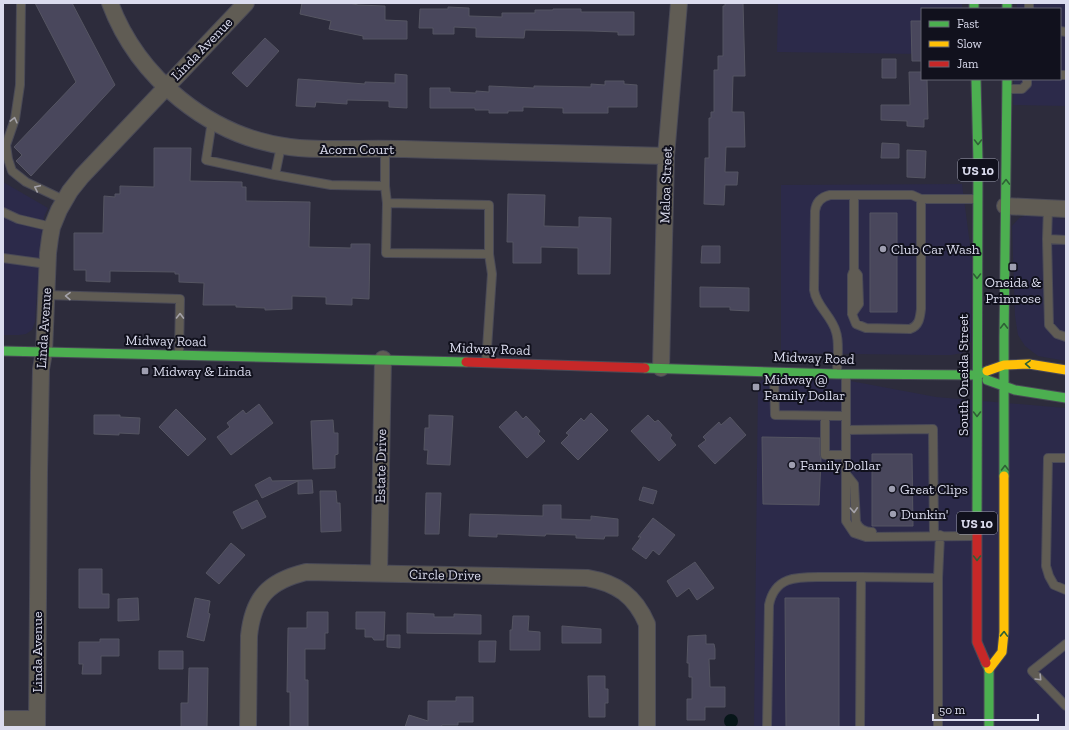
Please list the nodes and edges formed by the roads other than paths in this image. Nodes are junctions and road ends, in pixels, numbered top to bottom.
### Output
1 (21, 3) edge
2 (110, 3) edge
3 (246, 3) edge
4 (679, 3) edge
5 (976, 80) edge
6 (1008, 80) edge
7 (1027, 80) edge
8 (166, 87) junction
9 (1008, 89) junction
10 (212, 121) junction
11 (281, 146) junction
12 (385, 148) junction
13 (666, 156) junction
14 (275, 175) junction
15 (385, 186) junction
16 (854, 195) junction
17 (921, 199) junction
18 (978, 199) junction
19 (64, 200) junction
20 (387, 203) junction
21 (1005, 206) junction
22 (1048, 208) junction
23 (1066, 210) edge
24 (3, 212) edge
25 (52, 227) junction
26 (1047, 239) junction
27 (1066, 240) edge
28 (489, 254) junction
29 (3, 258) edge
30 (47, 264) junction
31 (46, 295) junction
32 (1066, 337) edge
33 (3, 351) edge
34 (44, 352) junction
35 (179, 355) junction
36 (383, 359) junction
37 (486, 363) junction
38 (1004, 365) junction
39 (661, 368) junction
40 (1066, 370) edge
41 (774, 371) junction
42 (841, 374) junction
43 (977, 375) junction
44 (1005, 388) junction
45 (1066, 398) edge
46 (825, 416) junction
47 (846, 416) junction
48 (846, 430) junction
49 (845, 455) junction
50 (1066, 458) edge
51 (936, 535) junction
52 (977, 536) junction
53 (379, 573) junction
54 (861, 577) junction
55 (938, 578) junction
56 (1066, 590) edge
57 (1066, 644) edge
58 (989, 669) junction
59 (1066, 706) edge
60 (3, 719) edge
61 (37, 723) edge
62 (248, 727) edge
63 (647, 727) edge
64 (767, 727) edge
65 (860, 727) edge
66 (938, 727) edge
67 (989, 727) edge

19 -> 1 lane
2 - 8 street, Acorn Court
3 - 8 street, Linda Avenue
4 - 13 street, Maloa Street
5 -> 18 main road, South Oneida Street / US 10
6 - 9 main road, US 10
7 - 9 lane
8 - 10 street, Acorn Court
8 - 19 street, Linda Avenue
21 -> 9 main road, US 10
10 - 11 street, Acorn Court
10 - 14 lane
11 - 12 street, Acorn Court
11 - 14 lane
12 - 13 street, Acorn Court
12 - 15 lane
13 - 39 street, Maloa Street
14 - 15 lane
15 - 20 lane
16 - 17 lane
16 - 17 lane
16 - 42 lane
17 - 18 lane
18 -> 43 main road, South Oneida Street / US 10
19 - 25 street, Linda Avenue
20 - 28 lane
20 - 28 lane
21 - 22 street
38 -> 21 main road, US 10
22 - 23 street
22 - 26 lane
24 - 25 lane
25 - 30 street, Linda Avenue
26 - 27 lane
26 - 32 lane
28 - 37 lane
29 - 30 lane
30 - 31 street, Linda Avenue
31 - 34 street, Linda Avenue
35 -> 31 lane
33 - 34 main road, Midway Road
34 - 35 main road, Midway Road
34 - 61 street, Linda Avenue
35 - 36 main road, Midway Road
36 - 37 main road, Midway Road
36 - 53 street, Estate Drive
37 - 39 main road, Midway Road
40 -> 38 main road, Midway Road
38 - 43 main road, Midway Road
38 - 44 main road, US 10
39 - 41 main road, Midway Road
41 - 42 main road, Midway Road
41 - 46 lane
42 - 43 main road, Midway Road
42 - 47 lane
43 - 44 main road, Midway Road
43 -> 52 main road, South Oneida Street / US 10
44 - 45 main road, Midway Road
58 -> 44 main road, US 10
46 - 47 lane
46 - 49 lane
47 - 48 lane
48 - 49 lane
48 - 51 lane
49 - 51 lane
50 - 56 lane
51 - 52 lane
51 - 55 lane
52 -> 58 main road, South Oneida Street / US 10
53 - 62 street, Circle Drive
53 - 63 street, Circle Drive
54 - 55 lane
54 - 64 lane
54 - 65 lane
55 - 66 lane
57 -> 59 lane
58 - 67 main road, South Oneida Street / US 10
60 - 61 street

